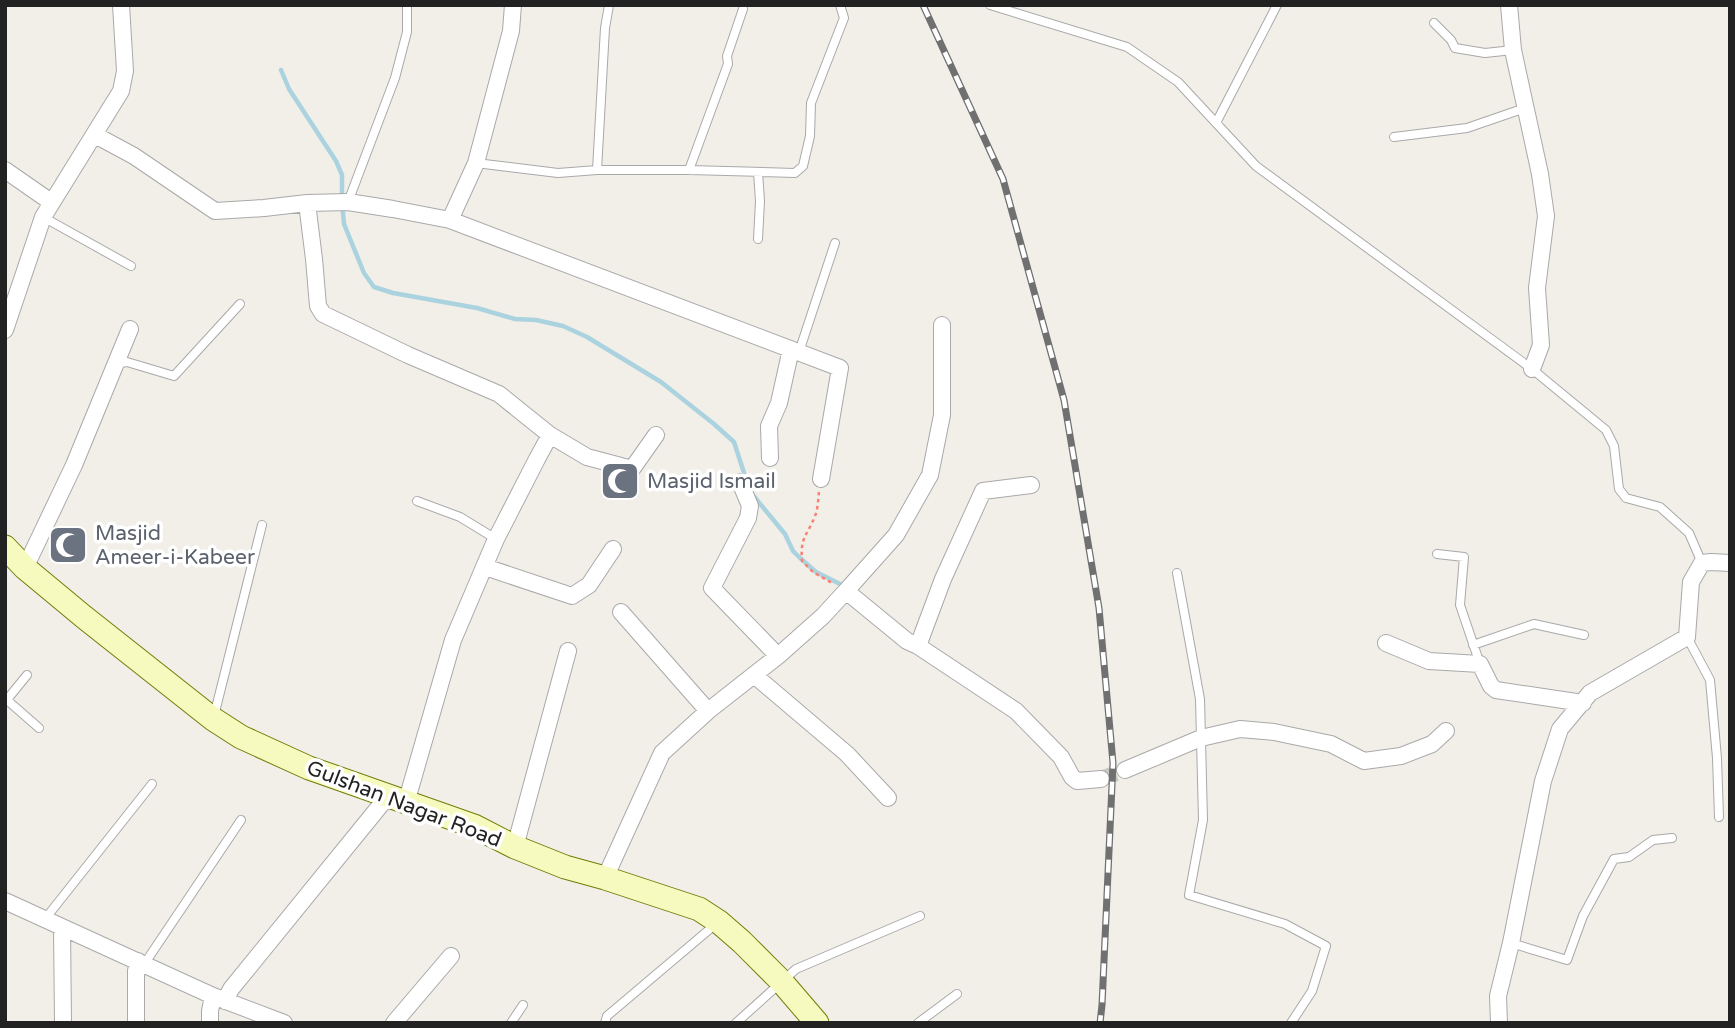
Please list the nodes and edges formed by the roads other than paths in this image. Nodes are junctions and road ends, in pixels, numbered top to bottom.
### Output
1 (121, 5) edge
2 (407, 5) edge
3 (513, 5) edge
4 (609, 5) edge
5 (840, 5) edge
6 (990, 5) edge
7 (1277, 5) edge
8 (1509, 5) edge
9 (743, 9) dead end
10 (1434, 23) dead end
11 (1513, 50) junction
12 (1525, 108) junction
13 (1216, 123) junction
14 (95, 135) junction
15 (1394, 137) dead end
16 (476, 163) junction
17 (5, 170) edge
18 (597, 170) junction
19 (689, 170) junction
20 (758, 172) junction
21 (51, 202) junction
22 (348, 202) junction
23 (307, 203) junction
24 (43, 217) junction
25 (450, 220) junction
26 (758, 239) dead end
27 (835, 243) dead end
28 (131, 266) dead end
29 (240, 304) dead end
30 (942, 325) dead end
31 (130, 329) dead end
32 (5, 330) edge
33 (795, 350) junction
34 (114, 364) junction
35 (1532, 369) junction
36 (551, 435) junction
37 (656, 435) dead end
38 (770, 458) dead end
39 (821, 479) road end
40 (740, 482) dead end
41 (1031, 485) dead end
42 (417, 501) dead end
43 (262, 525) dead end
44 (496, 539) junction
45 (5, 547) edge
46 (613, 549) dead end
47 (1437, 554) dead end
48 (1702, 563) junction
49 (1730, 563) edge
50 (485, 567) junction
51 (25, 568) junction
52 (1177, 573) dead end
53 (846, 591) junction
54 (621, 612) dead end
55 (1584, 635) dead end
56 (1687, 636) junction
57 (1386, 643) dead end
58 (1473, 645) junction
59 (918, 646) junction
60 (568, 651) dead end
61 (778, 656) junction
62 (1480, 664) junction
63 (754, 674) junction
64 (27, 675) dead end
65 (6, 701) edge
66 (1583, 703) junction
67 (708, 711) junction
68 (213, 719) junction
69 (39, 728) dead end
70 (1446, 731) dead end
71 (1201, 738) junction
72 (1125, 770) tunnel mouth
73 (1101, 779) tunnel mouth
74 (152, 784) dead end
75 (888, 798) dead end
76 (397, 799) junction
77 (1719, 817) dead end
78 (241, 820) dead end
79 (1672, 838) dead end
80 (515, 847) junction
81 (605, 878) junction
82 (5, 901) edge
83 (920, 916) dead end
84 (45, 920) junction
85 (719, 922) junction
86 (62, 928) junction
87 (1511, 943) junction
88 (450, 956) dead end
89 (142, 963) junction
90 (781, 981) junction
91 (957, 994) dead end
92 (219, 999) junction
93 (523, 1005) dead end
94 (63, 1023) edge
95 (136, 1023) edge
96 (210, 1023) edge
97 (284, 1023) edge
98 (394, 1023) edge
99 (511, 1023) edge
100 (605, 1023) edge
101 (736, 1023) edge
102 (817, 1023) edge
103 (918, 1023) edge
104 (1291, 1023) edge
105 (1499, 1023) edge

1 - 14 street
2 - 22 lane
3 - 16 street
4 - 18 lane
5 - 20 lane
6 - 13 lane
7 - 13 lane
8 - 11 street
9 - 19 lane
10 - 11 lane
11 - 12 street
12 - 15 lane
12 - 35 street
13 - 35 lane
14 - 21 street
14 - 23 street
16 - 18 lane
16 - 25 street
17 - 21 street
18 - 19 lane
19 - 20 lane
20 - 26 lane
21 - 24 street
22 - 23 street
22 - 25 street
23 - 36 street
24 - 28 lane
24 - 32 street
25 - 33 street
27 - 33 lane
29 - 34 lane
30 - 53 street
31 - 34 street
33 - 38 street
33 - 39 street
34 - 51 street
35 - 48 lane
36 - 37 street
36 - 44 street
40 - 61 street
41 - 59 street
42 - 44 lane
43 - 68 lane
44 - 50 street
45 - 51 street, Gulshan Nagar Road
46 - 50 street
47 - 58 lane
48 - 49 street
48 - 56 street
50 - 76 street
51 - 68 street, Gulshan Nagar Road
52 - 71 lane
53 - 59 street
53 - 61 street
54 - 67 street
55 - 58 lane
56 - 66 street
56 - 77 lane
57 - 62 street
58 - 62 lane
59 - 73 street
60 - 80 street
61 - 63 street
62 - 66 street
63 - 67 street
63 - 75 street
64 - 65 lane
65 - 69 lane
66 - 87 street
67 - 81 street
68 - 76 street, Gulshan Nagar Road
70 - 71 street
71 - 72 street
71 - 104 lane
74 - 84 lane
76 - 80 street, Gulshan Nagar Road
76 - 92 street
78 - 89 lane
79 - 87 lane
80 - 81 street, Gulshan Nagar Road
81 - 85 street, Gulshan Nagar Road
82 - 84 street
83 - 90 lane
84 - 86 street
85 - 90 street, Gulshan Nagar Road
85 - 100 lane
86 - 89 street
86 - 94 street
87 - 105 street
88 - 98 street
89 - 92 street
89 - 95 street
90 - 101 lane
90 - 102 street, Gulshan Nagar Road
91 - 103 lane
92 - 96 street
92 - 97 street
93 - 99 lane

